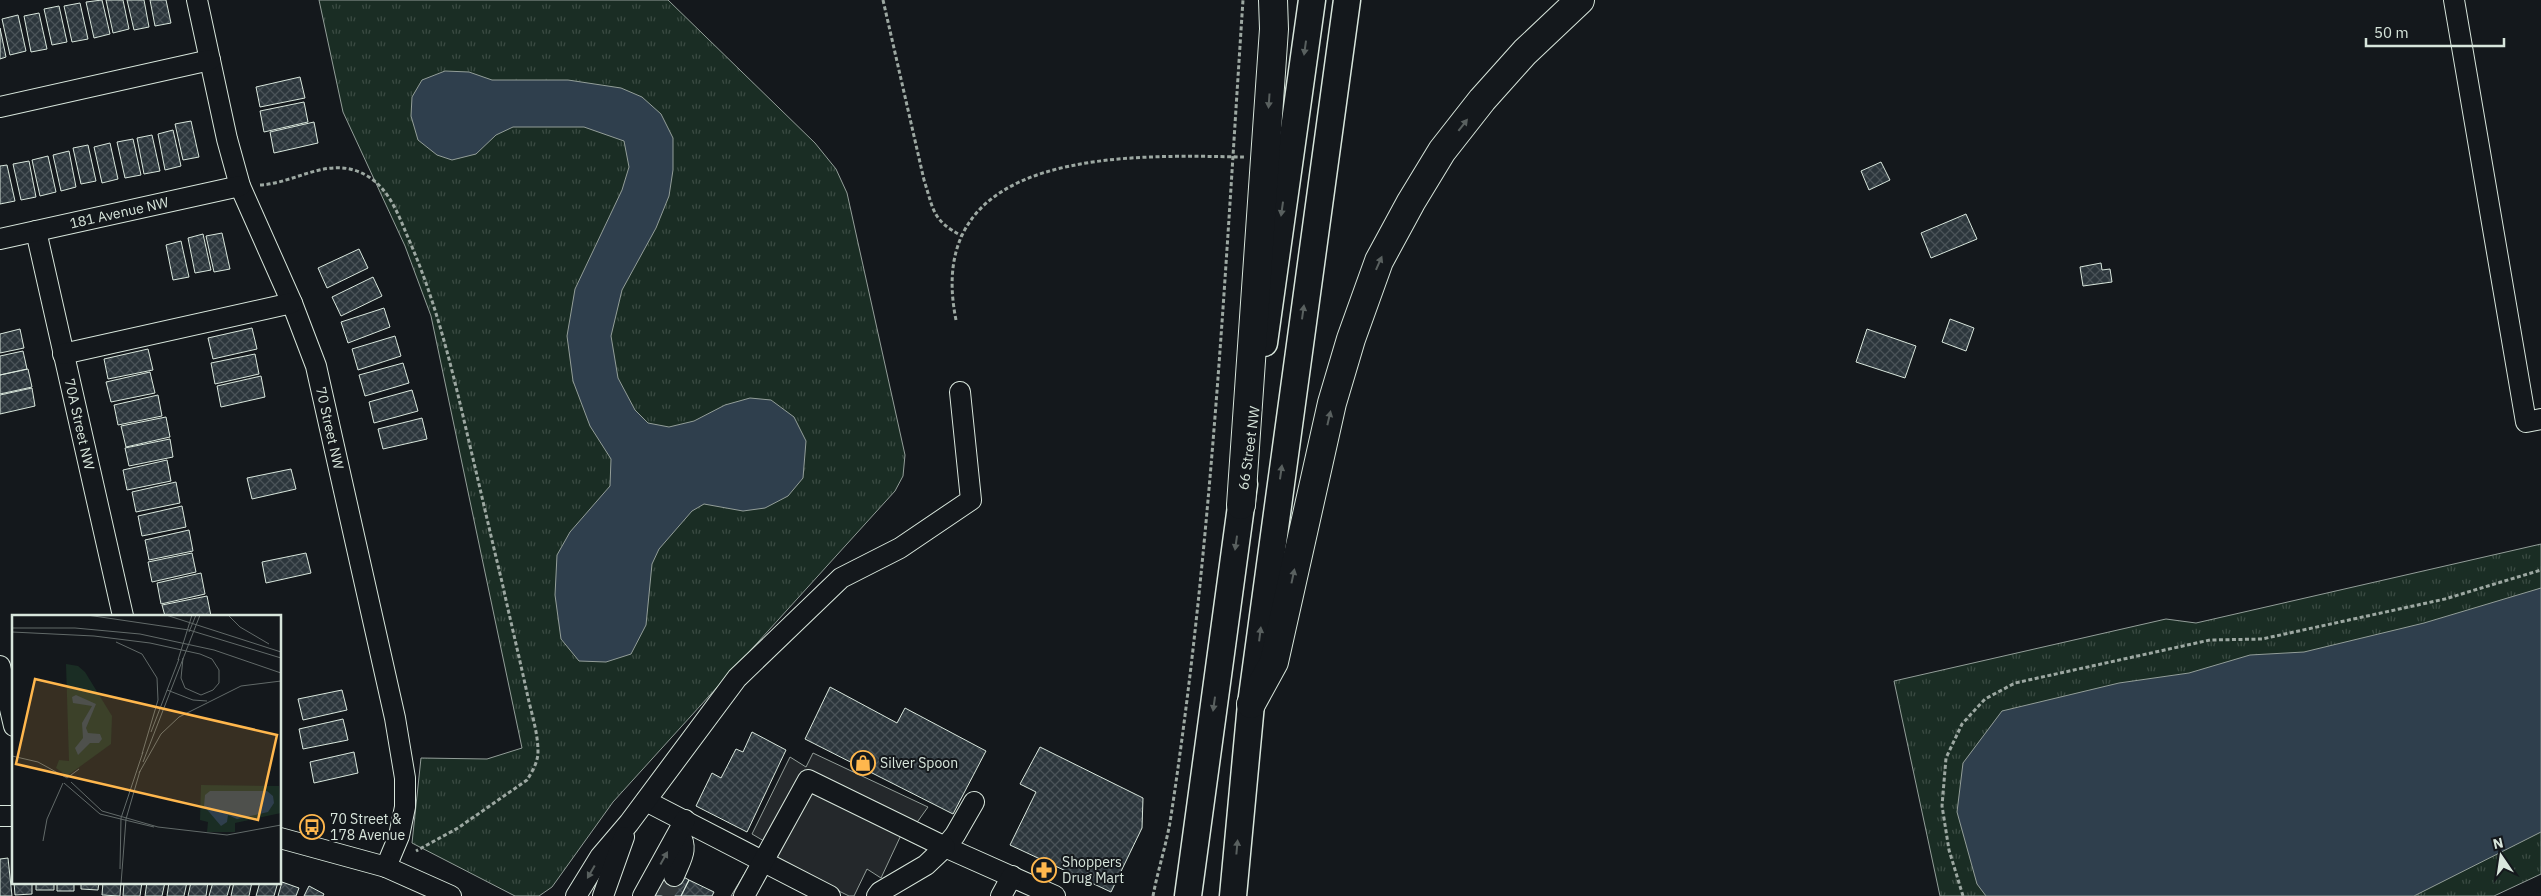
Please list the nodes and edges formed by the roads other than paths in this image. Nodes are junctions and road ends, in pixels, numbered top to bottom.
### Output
1 (197, 0) edge
2 (1273, 0) edge
3 (1312, 0) edge
4 (1347, 0) edge
5 (1580, 0) edge
6 (2454, 0) edge
7 (210, 60) junction
8 (0, 107) edge
9 (240, 186) junction
10 (36, 231) junction
11 (0, 239) edge
12 (292, 302) junction
13 (64, 354) junction
14 (960, 392) dead end
15 (2534, 420) edge
16 (1241, 505) junction
17 (123, 615) edge
18 (0, 666) edge
19 (1251, 704) junction
20 (12, 717) edge
21 (646, 801) junction
22 (974, 802) dead end
23 (629, 823) junction
24 (682, 826) junction
25 (281, 838) edge
26 (1195, 844) junction
27 (945, 847) junction
28 (762, 860) junction
29 (386, 867) junction
30 (674, 876) tunnel mouth
31 (1012, 876) junction
32 (806, 891) edge
33 (450, 896) edge
34 (576, 896) edge
35 (603, 896) edge
36 (643, 896) edge
37 (744, 896) edge
38 (830, 896) edge
39 (877, 896) edge
40 (1001, 896) edge
41 (1055, 896) edge
42 (1188, 896) edge
43 (1200, 896) edge
44 (1233, 896) edge

1 - 7 street, 70 Street NW
2 -> 16 highway
3 -> 16 main road, 66 Street NW
19 -> 4 main road
19 -> 5 highway
6 - 15 street
7 - 8 street
7 - 9 street, 70 Street NW
9 - 10 street, 181 Avenue NW
9 - 12 street, 70 Street NW
10 - 11 street, 181 Avenue NW
10 - 13 street, 70A Street NW
12 - 13 street
12 - 29 street, 70 Street NW
13 - 17 street, 70A Street NW
14 - 21 street
16 -> 26 main road, 66 Street NW
18 - 20 street
44 -> 19 main road
21 - 23 street
21 - 24 street
22 - 27 street
23 -> 34 street
23 - 35 street
24 - 28 street
24 - 30 street
36 -> 24 street
25 - 29 street
26 - 42 main road, 66 Street NW
26 - 43 main road
27 - 28 street
27 - 31 street
27 - 39 street
28 - 32 street
28 - 37 street
29 - 33 street
31 - 40 street
31 - 41 street
32 - 38 street

